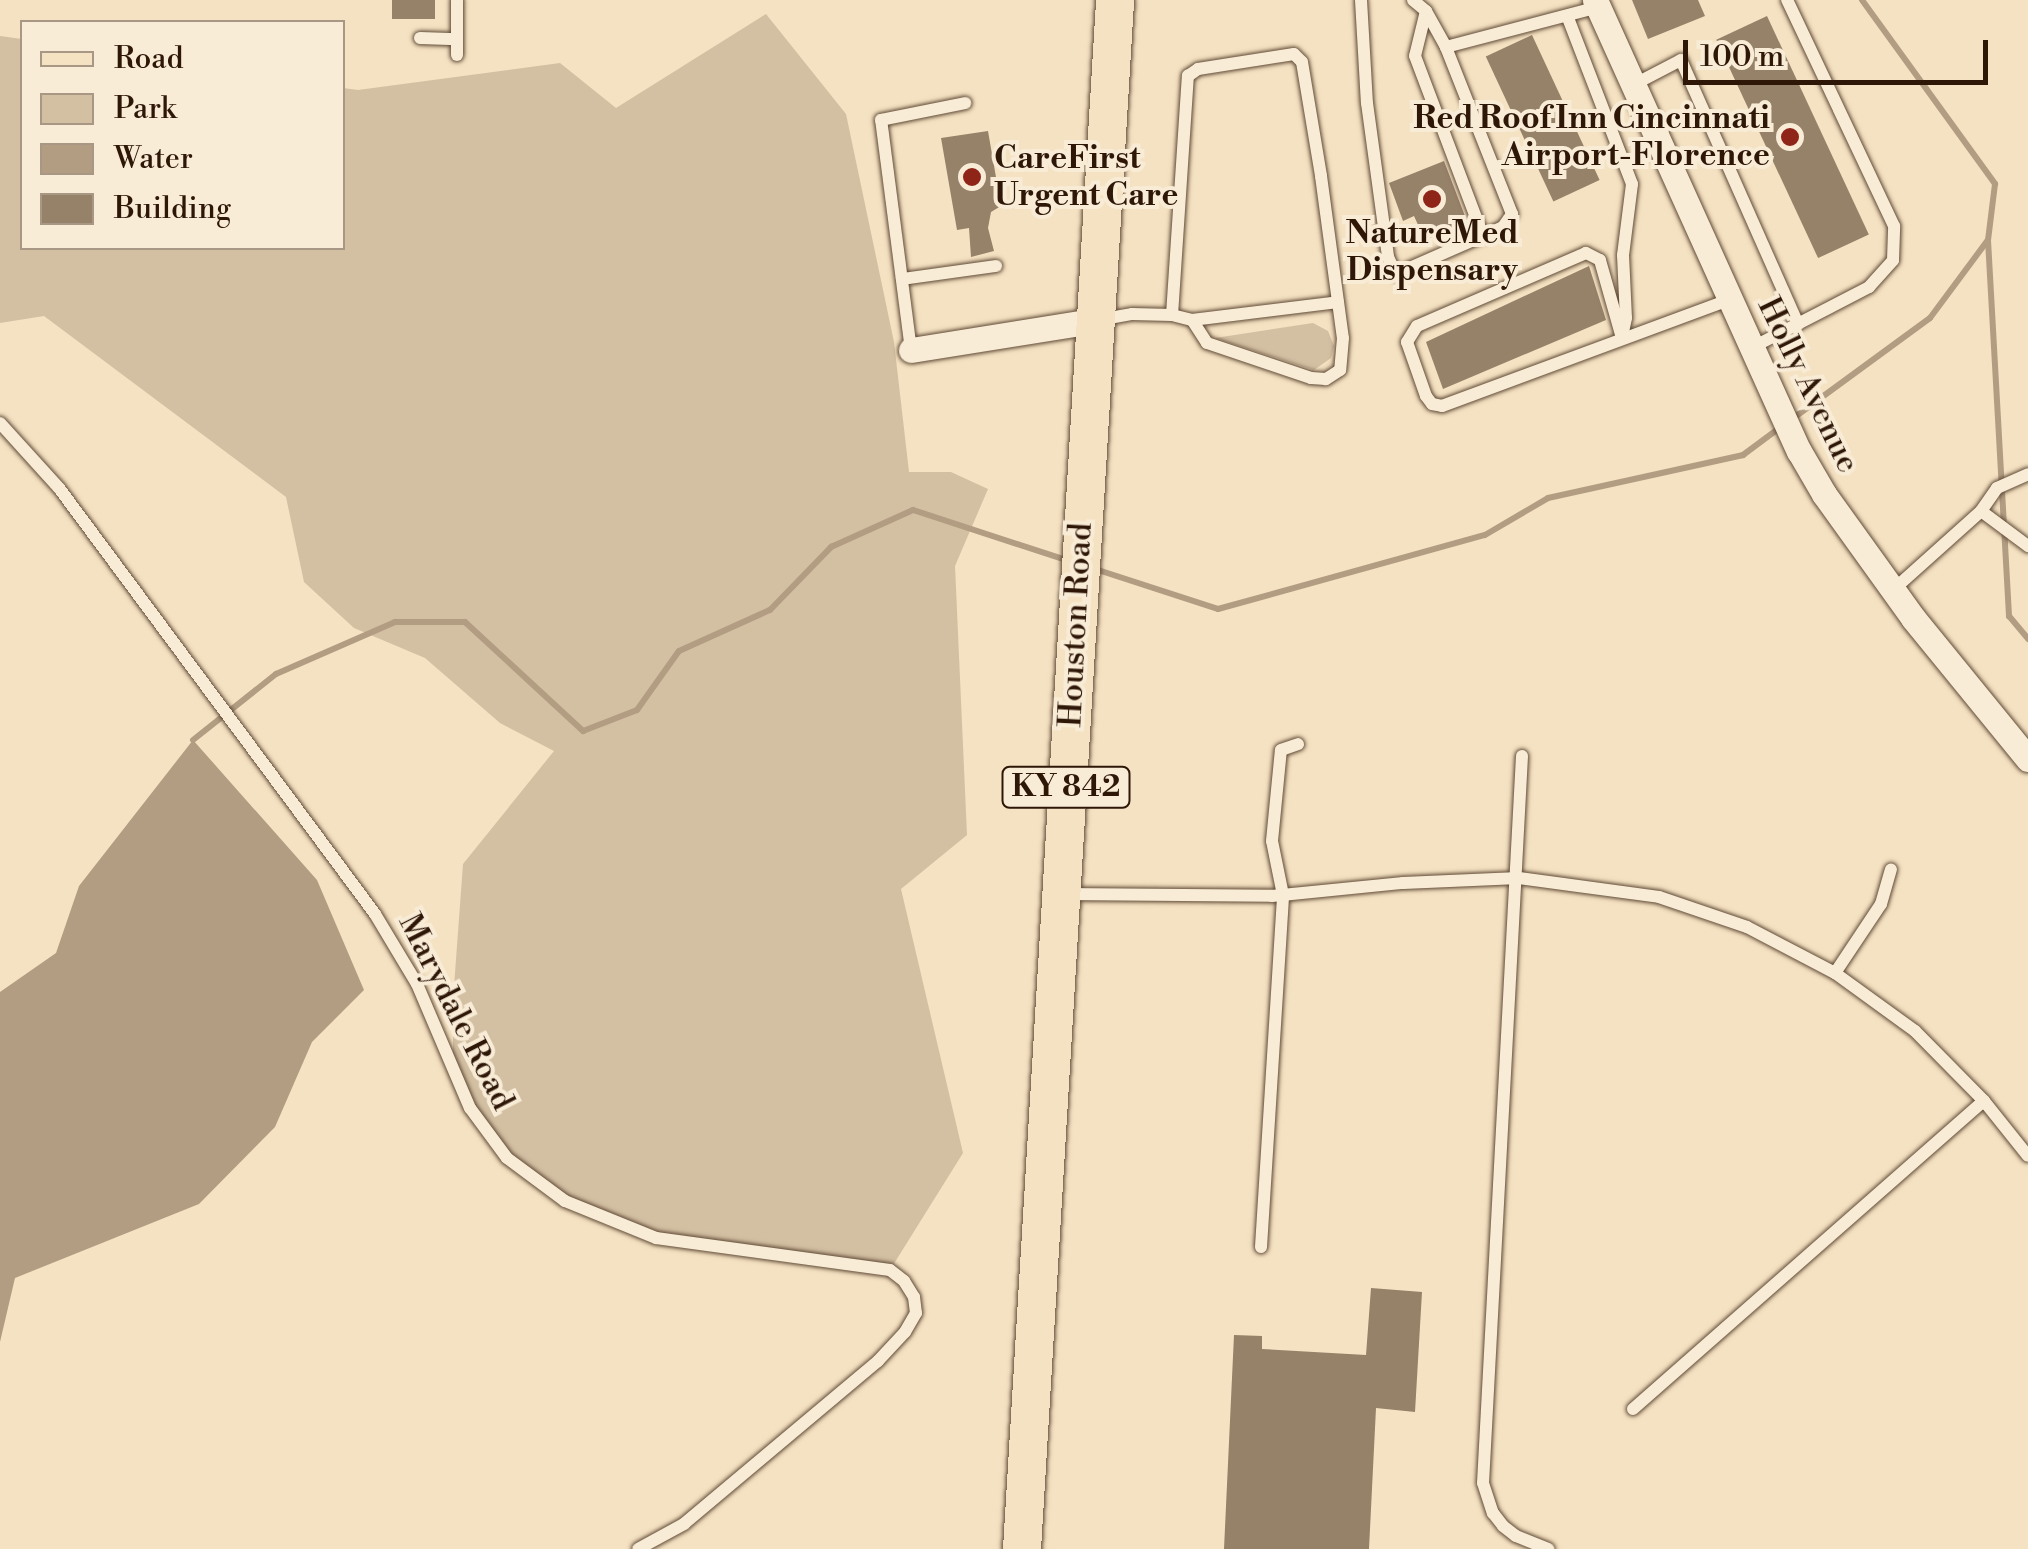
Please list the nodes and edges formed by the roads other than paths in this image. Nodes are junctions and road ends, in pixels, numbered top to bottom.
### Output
1 (457, 0) edge
2 (1114, 0) edge
3 (1361, 0) edge
4 (1413, 0) edge
5 (1787, 0) edge
6 (1596, 4) edge
7 (1426, 10) junction
8 (1568, 18) junction
9 (420, 38) dead end
10 (457, 39) junction
11 (1446, 47) junction
12 (457, 55) dead end
13 (1630, 86) junction
14 (965, 102) dead end
15 (1483, 236) junction
16 (996, 266) dead end
17 (902, 279) junction
18 (1731, 299) junction
19 (1338, 302) junction
20 (1172, 315) junction
21 (1192, 320) junction
22 (1092, 321) junction
23 (1798, 324) junction
24 (1622, 338) junction
25 (1751, 348) junction
26 (911, 350) joint
27 (0, 424) edge
28 (2028, 474) edge
29 (1980, 511) junction
30 (2028, 546) edge
31 (1892, 590) junction
32 (1298, 744) dead end
33 (1522, 756) dead end
34 (2028, 759) edge
35 (1892, 869) dead end
36 (1519, 878) junction
37 (1060, 894) junction
38 (1283, 895) junction
39 (1835, 973) junction
40 (1984, 1101) junction
41 (2028, 1156) edge
42 (1261, 1246) dead end
43 (1633, 1409) dead end
44 (638, 1549) edge
45 (1022, 1549) edge
46 (1548, 1549) edge

1 - 10 lane
2 - 22 main road, Houston Road / KY 842
3 - 15 lane
4 - 7 lane
5 - 23 lane
6 - 8 lane
6 - 13 street, Holly Avenue
7 - 11 lane
7 - 15 lane
8 - 11 lane
8 - 24 lane
9 - 10 lane
10 - 12 lane
11 - 15 lane
13 - 18 street, Holly Avenue
13 - 23 lane
14 - 17 lane
16 - 17 lane
17 - 26 lane
18 - 24 lane
18 - 25 street, Holly Avenue
19 - 20 lane
19 - 21 lane
19 - 21 lane
20 - 21 lane
20 - 22 lane
22 - 26 street
22 - 37 main road, Houston Road / KY 842
23 - 25 lane
24 - 24 lane
25 - 31 street, Holly Avenue
27 - 44 lane, Marydale Road
28 - 29 lane
29 - 30 lane
29 - 31 lane
31 - 34 street, Holly Avenue
32 - 38 lane
33 - 36 lane
35 - 39 lane
36 - 38 lane
36 - 39 lane
36 - 46 lane
37 - 38 lane
37 - 45 main road, Houston Road / KY 842
38 - 42 lane
39 - 40 lane
40 - 41 lane
40 - 43 lane

